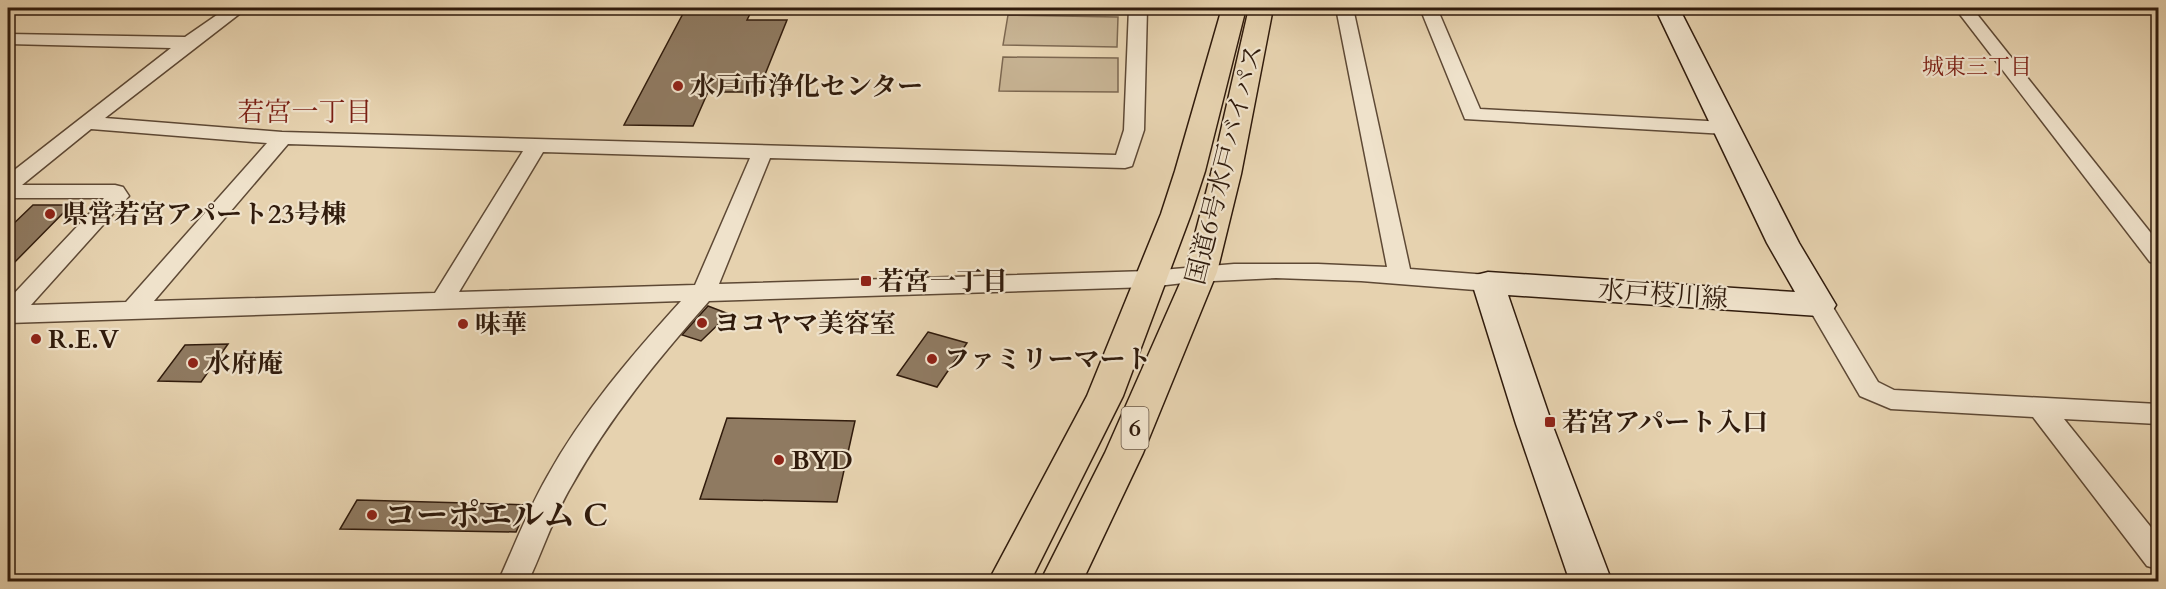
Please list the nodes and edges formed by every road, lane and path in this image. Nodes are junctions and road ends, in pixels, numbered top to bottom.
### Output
1 (12, 8) edge
2 (238, 8) edge
3 (1138, 8) edge
4 (1234, 8) edge
5 (1261, 8) edge
6 (1345, 8) edge
7 (1428, 8) edge
8 (1667, 8) edge
9 (1962, 8) edge
10 (8, 10) edge
11 (8, 39) edge
12 (189, 43) junction
13 (87, 123) junction
14 (1726, 128) junction
15 (282, 138) junction
16 (763, 151) junction
17 (533, 152) dead end
18 (8, 185) edge
19 (8, 191) edge
20 (2158, 256) edge
21 (1201, 272) junction
22 (1400, 275) junction
23 (1149, 279) junction
24 (1488, 283) junction
25 (704, 291) junction
26 (442, 301) junction
27 (1819, 305) junction
28 (134, 310) junction
29 (8, 315) edge
30 (2041, 408) junction
31 (2158, 414) edge
32 (2158, 557) edge
33 (513, 582) edge
34 (1009, 582) edge
35 (1061, 582) edge
36 (1591, 582) edge

1 - 10 street
2 - 12 street
3 - 16 street
4 - 23 highway, 国道6号水戸バイパス / 6
5 - 21 highway, 国道6号水戸バイパス / 6
6 - 22 street
7 - 14 street
8 - 14 main road
9 - 20 street
11 - 12 street
12 - 13 street
13 - 15 street
13 - 18 street
14 - 27 main road
15 - 16 street
15 - 28 street
16 - 25 street
17 - 26 street
19 - 29 street
21 - 22 street
21 - 23 street
21 - 35 highway, 国道6号水戸バイパス / 6
22 - 24 street
23 - 25 street
23 - 34 highway, 国道6号水戸バイパス / 6
24 - 27 main road, 水戸枝川線
24 - 36 main road
25 - 26 street
25 - 33 street
26 - 28 street
27 - 30 street
28 - 29 street
30 - 31 street
30 - 32 street

